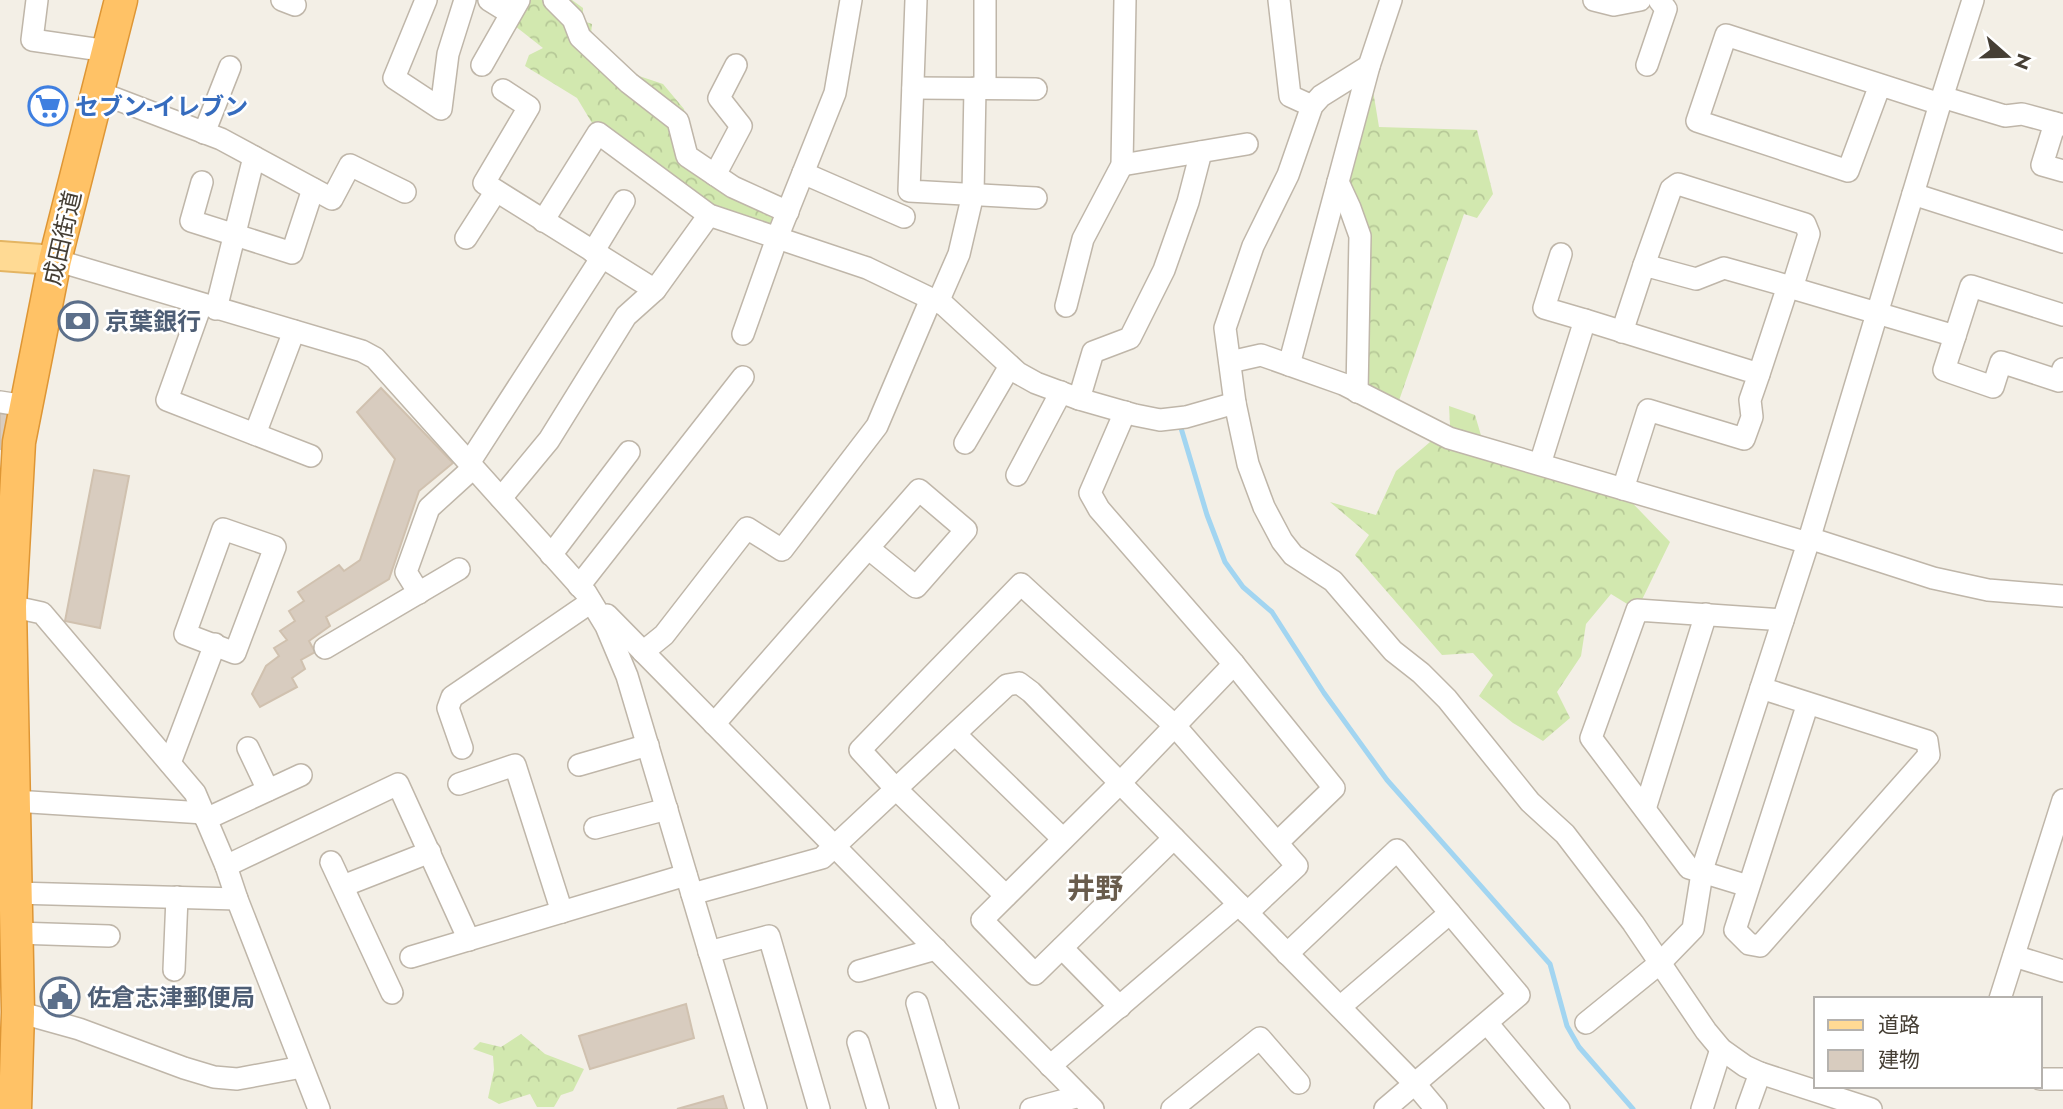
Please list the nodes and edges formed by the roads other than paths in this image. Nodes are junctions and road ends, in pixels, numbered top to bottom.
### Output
1 (37, 0) edge
2 (121, 0) edge
3 (426, 0) edge
4 (465, 0) edge
5 (489, 0) edge
6 (554, 0) edge
7 (851, 0) edge
8 (916, 0) edge
9 (985, 0) edge
10 (1125, 0) edge
11 (1279, 0) edge
12 (1391, 0) edge
13 (1594, 0) edge
14 (1640, 0) edge
15 (1659, 0) edge
16 (1973, 0) edge
17 (514, 6) edge
18 (108, 51) junction
19 (482, 65) dead end
20 (736, 65) dead end
21 (1647, 65) dead end
22 (1370, 66) junction
23 (230, 67) dead end
24 (1880, 85) junction
25 (913, 88) junction
26 (980, 88) junction
27 (1036, 89) dead end
28 (503, 90) dead end
29 (98, 92) junction
30 (1941, 100) junction
31 (1312, 106) junction
32 (2059, 124) edge
33 (204, 133) junction
34 (1247, 144) dead end
35 (1200, 152) junction
36 (254, 157) junction
37 (1122, 165) junction
38 (2063, 171) edge
39 (803, 173) junction
40 (715, 175) junction
41 (202, 182) dead end
42 (1338, 182) junction
43 (313, 189) junction
44 (496, 191) junction
45 (405, 192) dead end
46 (973, 194) junction
47 (1913, 194) junction
48 (1035, 198) dead end
49 (625, 201) dead end
50 (788, 212) junction
51 (709, 215) junction
52 (904, 217) dead end
53 (542, 221) junction
54 (234, 235) junction
55 (466, 238) dead end
56 (777, 238) junction
57 (2063, 242) edge
58 (1561, 254) dead end
59 (598, 255) junction
60 (0, 256) edge
61 (55, 260) junction
62 (1644, 265) junction
63 (1790, 287) junction
64 (655, 290) junction
65 (934, 300) junction
66 (1066, 306) dead end
67 (209, 307) junction
68 (1877, 312) junction
69 (2063, 315) edge
70 (1585, 320) junction
71 (294, 331) junction
72 (1622, 332) junction
73 (743, 334) dead end
74 (1955, 336) junction
75 (1230, 362) junction
76 (1289, 365) junction
77 (1010, 366) junction
78 (2063, 369) edge
79 (1759, 374) junction
80 (743, 377) dead end
81 (1357, 393) junction
82 (1070, 396) junction
83 (1235, 403) junction
84 (13, 404) edge
85 (1125, 412) junction
86 (255, 434) junction
87 (965, 443) dead end
88 (629, 452) dead end
89 (311, 456) dead end
90 (1540, 464) junction
91 (471, 465) junction
92 (1017, 475) dead end
93 (1623, 489) junction
94 (500, 498) junction
95 (1809, 540) junction
96 (868, 548) junction
97 (551, 555) junction
98 (460, 569) dead end
99 (419, 593) junction
100 (585, 594) junction
101 (2063, 596) edge
102 (9, 606) junction
103 (1706, 614) junction
104 (1783, 620) junction
105 (215, 644) junction
106 (325, 648) dead end
107 (643, 652) junction
108 (5, 656) edge
109 (1234, 664) junction
110 (1761, 688) junction
111 (1808, 703) junction
112 (714, 724) junction
113 (1175, 726) junction
114 (955, 734) junction
115 (648, 745) junction
116 (248, 748) dead end
117 (462, 748) dead end
118 (170, 763) junction
119 (579, 765) dead end
120 (301, 775) dead end
121 (1120, 783) junction
122 (459, 784) dead end
123 (896, 789) junction
124 (268, 790) junction
125 (2063, 800) edge
126 (14, 801) junction
127 (667, 809) junction
128 (1645, 809) junction
129 (205, 816) junction
130 (595, 828) dead end
131 (1174, 838) junction
132 (1063, 839) junction
133 (1278, 842) junction
134 (835, 846) junction
135 (430, 852) junction
136 (331, 862) dead end
137 (226, 866) junction
138 (1702, 872) junction
139 (689, 884) junction
140 (343, 886) junction
141 (1748, 886) junction
142 (15, 893) junction
143 (1006, 895) junction
144 (177, 897) junction
145 (237, 899) junction
146 (1243, 909) junction
147 (562, 912) junction
148 (1450, 913) junction
149 (16, 933) junction
150 (109, 936) dead end
151 (469, 940) junction
152 (1062, 948) junction
153 (936, 949) junction
154 (709, 952) junction
155 (1287, 954) junction
156 (2014, 956) junction
157 (411, 957) dead end
158 (1660, 963) junction
159 (173, 970) dead end
160 (859, 971) dead end
161 (2063, 971) edge
162 (392, 993) dead end
163 (2001, 997) edge
164 (917, 1003) dead end
165 (1120, 1007) junction
166 (1340, 1007) junction
167 (18, 1012) junction
168 (1487, 1023) junction
169 (1586, 1023) dead end
170 (858, 1042) dead end
171 (1721, 1049) junction
172 (1051, 1066) junction
173 (302, 1067) junction
174 (1760, 1073) junction
175 (2042, 1079) edge
176 (2063, 1079) edge
177 (1299, 1083) dead end
178 (1415, 1084) junction
179 (1086, 1102) edge
180 (1834, 1103) edge
181 (15, 1109) edge
182 (319, 1109) edge
183 (756, 1109) edge
184 (819, 1109) edge
185 (878, 1109) edge
186 (948, 1109) edge
187 (1031, 1109) edge
188 (1172, 1109) edge
189 (1385, 1109) edge
190 (1436, 1109) edge
191 (1559, 1109) edge
192 (1702, 1109) edge
193 (1747, 1109) edge
194 (1871, 1109) edge

1 - 18 street
2 - 18 highway, 成田街道
3 - 4 street
5 - 17 street
6 - 40 street
7 - 39 street
8 - 25 street
9 - 26 street
10 - 37 street
11 - 31 street
12 - 22 street
13 - 14 street
15 - 21 street
16 - 30 street
17 - 19 street
18 - 29 highway, 成田街道
20 - 40 street
22 - 31 street
22 - 42 street
23 - 33 street
24 - 24 street
24 - 30 street
25 - 26 street
25 - 46 street
26 - 27 street
26 - 46 street
28 - 44 street
29 - 33 street
29 - 61 highway, 成田街道
30 - 32 street
30 - 47 street
31 - 75 street
32 - 38 street
33 - 36 street
34 - 35 street
35 - 37 street
35 - 82 street
36 - 43 street
36 - 54 street
37 - 66 street
39 - 50 street
39 - 52 street
40 - 50 street
41 - 54 street
42 - 76 street
42 - 81 street
43 - 45 street
43 - 54 street
44 - 53 street
44 - 55 street
46 - 48 street
46 - 65 street
47 - 57 street
47 - 68 street
49 - 59 street
50 - 56 street
51 - 53 street
51 - 56 street
51 - 64 street
53 - 59 street
54 - 67 street
56 - 65 street
56 - 73 street
58 - 70 street
59 - 64 street
59 - 91 street
60 - 61 main road
61 - 67 street
61 - 84 highway, 成田街道
62 - 63 street
62 - 63 street
62 - 72 street
63 - 68 street
63 - 79 street
64 - 94 street
65 - 77 street
65 - 107 street
67 - 71 street
67 - 86 street
68 - 74 street
68 - 95 street
69 - 74 street
70 - 72 street
70 - 90 street
71 - 86 street
71 - 91 street
72 - 79 street
74 - 78 street
75 - 76 street
75 - 83 street
76 - 81 street
77 - 82 street
77 - 87 street
79 - 93 street
80 - 100 street
81 - 90 street
82 - 85 street
82 - 92 street
83 - 85 street
83 - 158 street
84 - 102 highway, 成田街道
85 - 109 street
86 - 89 street
88 - 97 street
90 - 93 street
91 - 94 street
91 - 99 street
93 - 95 street
94 - 97 street
95 - 101 street
95 - 104 street
96 - 96 street
96 - 112 street
97 - 100 street
98 - 99 street
99 - 106 street
100 - 107 street
100 - 115 street
100 - 117 street
102 - 108 highway, 成田街道
102 - 118 street
103 - 104 street
103 - 128 street
103 - 128 street
104 - 110 street
105 - 105 street
105 - 118 street
107 - 112 street
108 - 126 highway, 成田街道
109 - 113 street
109 - 133 street
110 - 111 street
110 - 138 street
111 - 141 street
111 - 141 street
112 - 134 street
113 - 121 street
113 - 123 street
113 - 133 street
114 - 121 street
114 - 123 street
114 - 132 street
115 - 119 street
115 - 127 street
116 - 124 street
118 - 129 street
120 - 124 street
121 - 131 street
121 - 132 street
122 - 147 street
123 - 134 street
123 - 143 street
124 - 129 street
125 - 156 street
126 - 129 street
126 - 142 highway, 成田街道
127 - 130 street
127 - 139 street
128 - 138 street
129 - 137 street
131 - 146 street
131 - 152 street
132 - 143 street
133 - 146 street
134 - 139 street
134 - 153 street
135 - 137 street
135 - 140 street
135 - 151 street
136 - 140 street
137 - 145 street
138 - 141 street
138 - 158 street
139 - 147 street
139 - 154 street
140 - 162 street
142 - 144 street
142 - 149 highway, 成田街道
143 - 152 street
144 - 145 street
144 - 159 street
145 - 173 street
146 - 155 street
146 - 165 street
147 - 151 street
148 - 155 street
148 - 166 street
148 - 168 street
149 - 150 street
149 - 167 highway, 成田街道
151 - 157 street
152 - 165 street
153 - 160 street
153 - 172 street
154 - 183 street
154 - 184 street
155 - 166 street
156 - 161 street
156 - 163 street
158 - 169 street
158 - 171 street
164 - 186 street
165 - 172 street
166 - 178 street
167 - 173 street
167 - 181 highway, 成田街道
168 - 178 street
168 - 191 street
170 - 185 street
171 - 174 street
171 - 192 street
172 - 179 street
173 - 182 street
174 - 180 street
174 - 193 street
175 - 176 street
177 - 188 street
178 - 189 street
178 - 190 street
179 - 187 street
180 - 194 street

